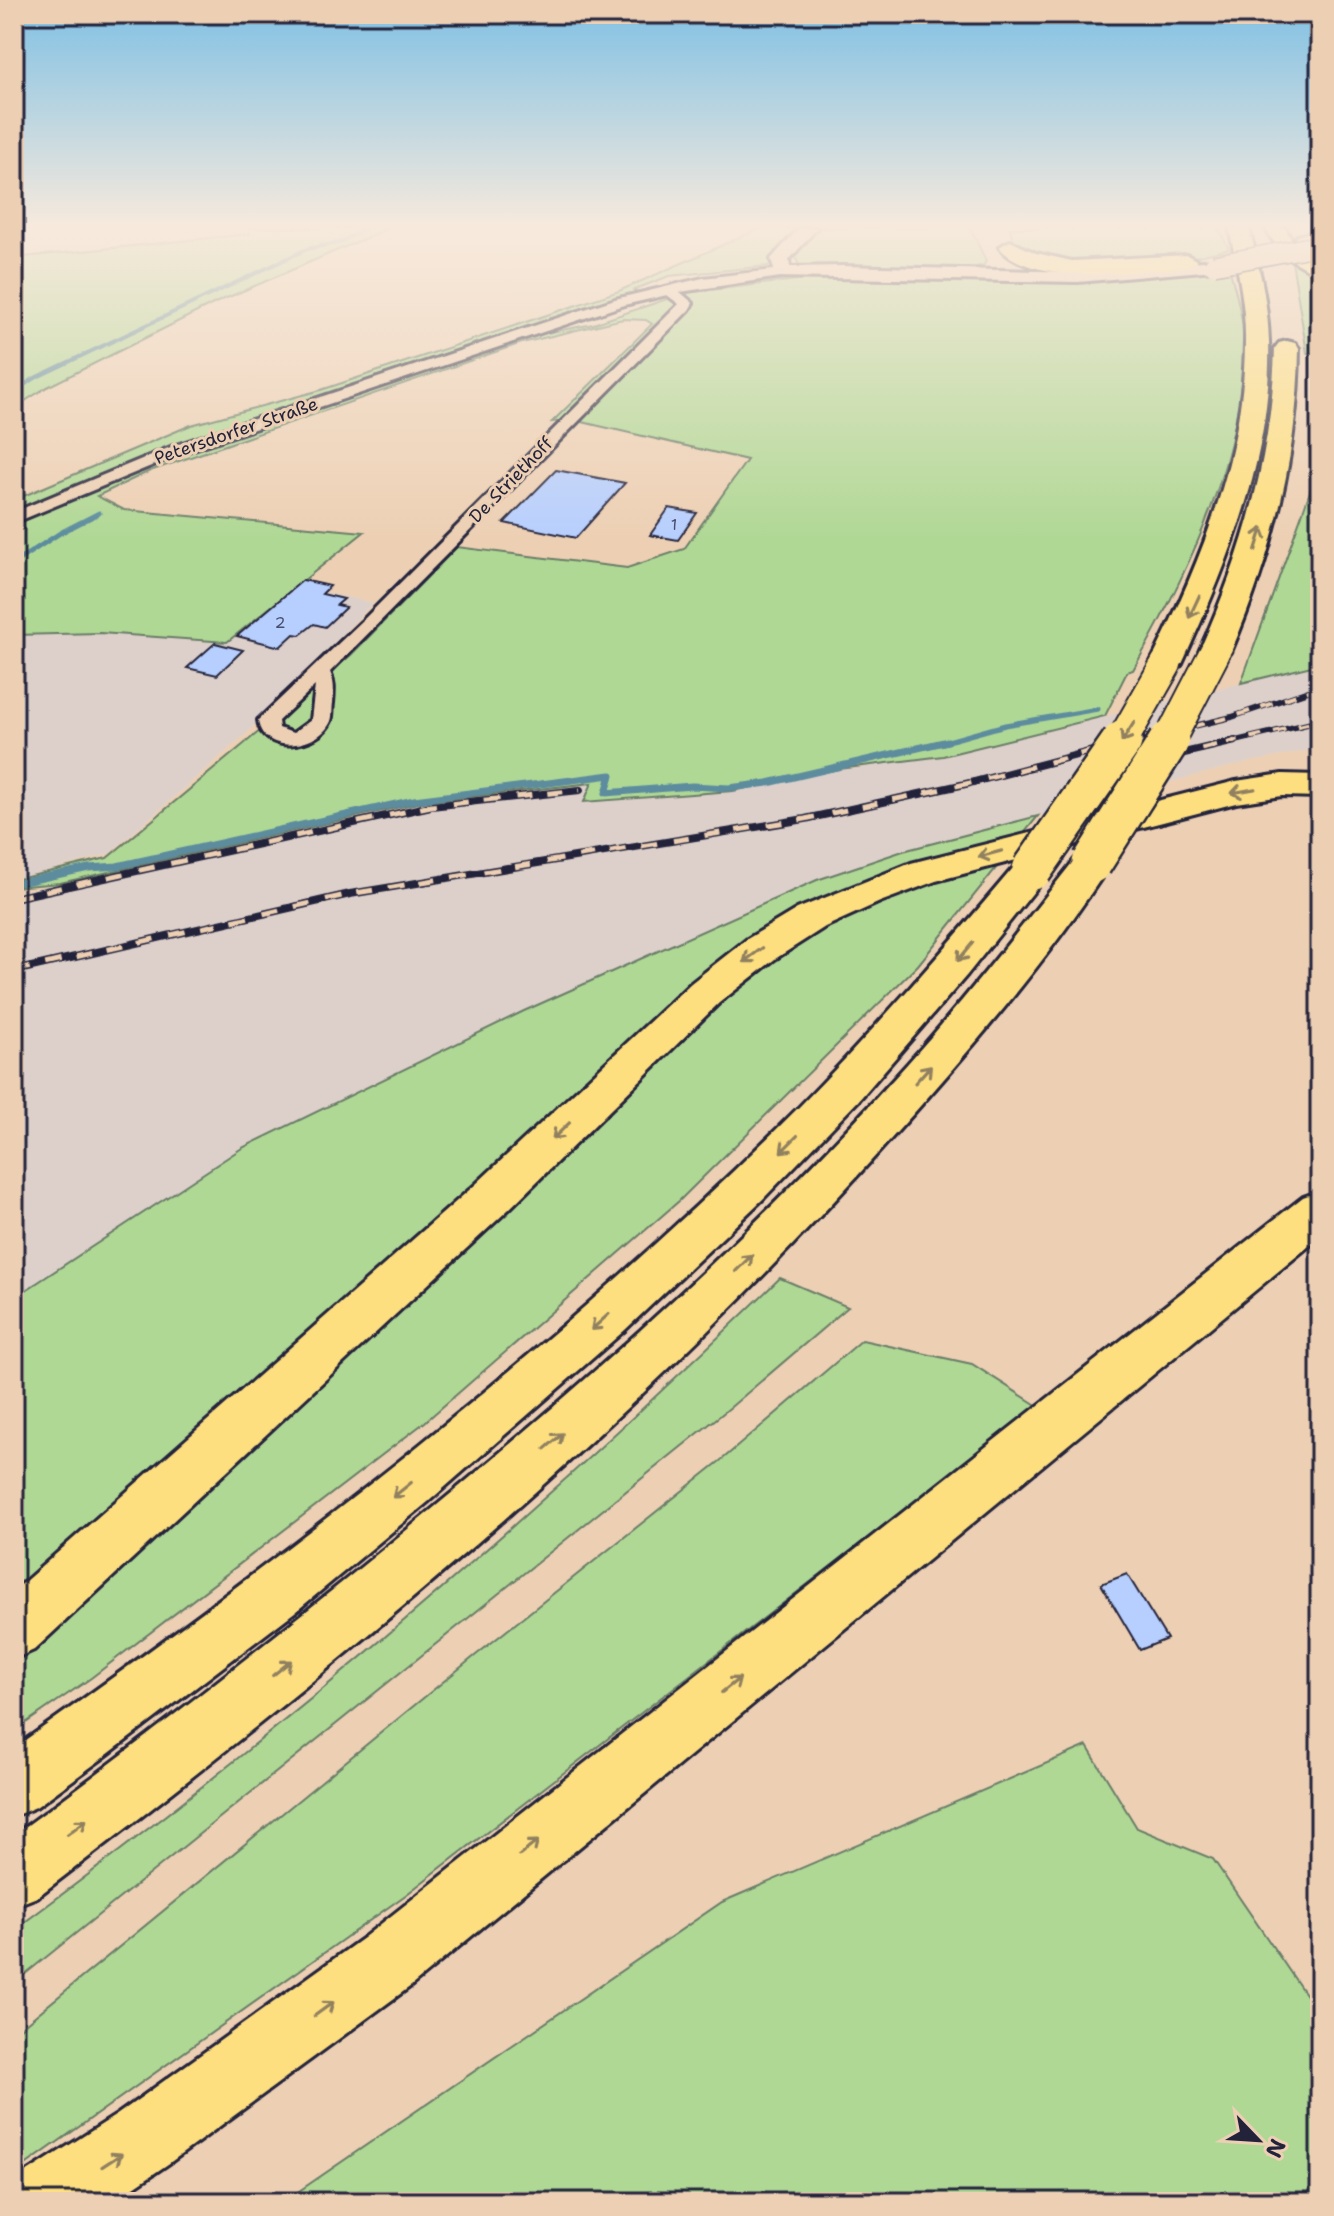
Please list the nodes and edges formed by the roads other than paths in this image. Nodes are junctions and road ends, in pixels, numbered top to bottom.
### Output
1 (538, 331) edge
2 (659, 331) edge
3 (1258, 331) edge
4 (1285, 331) edge
5 (1310, 369) dead end
6 (1286, 412) junction
7 (14, 518) edge
8 (321, 673) dead end
9 (1320, 786) edge
10 (1320, 1210) edge
11 (14, 1630) edge
12 (14, 1785) edge
13 (14, 1874) edge
14 (47, 2202) edge

1 - 7 street, Petersdorfer Straße
2 - 8 street, De Striethoff
3 -> 12 highway, bridge
4 - 6 highway
5 - 6 highway
13 -> 6 highway, bridge
9 -> 11 highway
14 -> 10 highway

